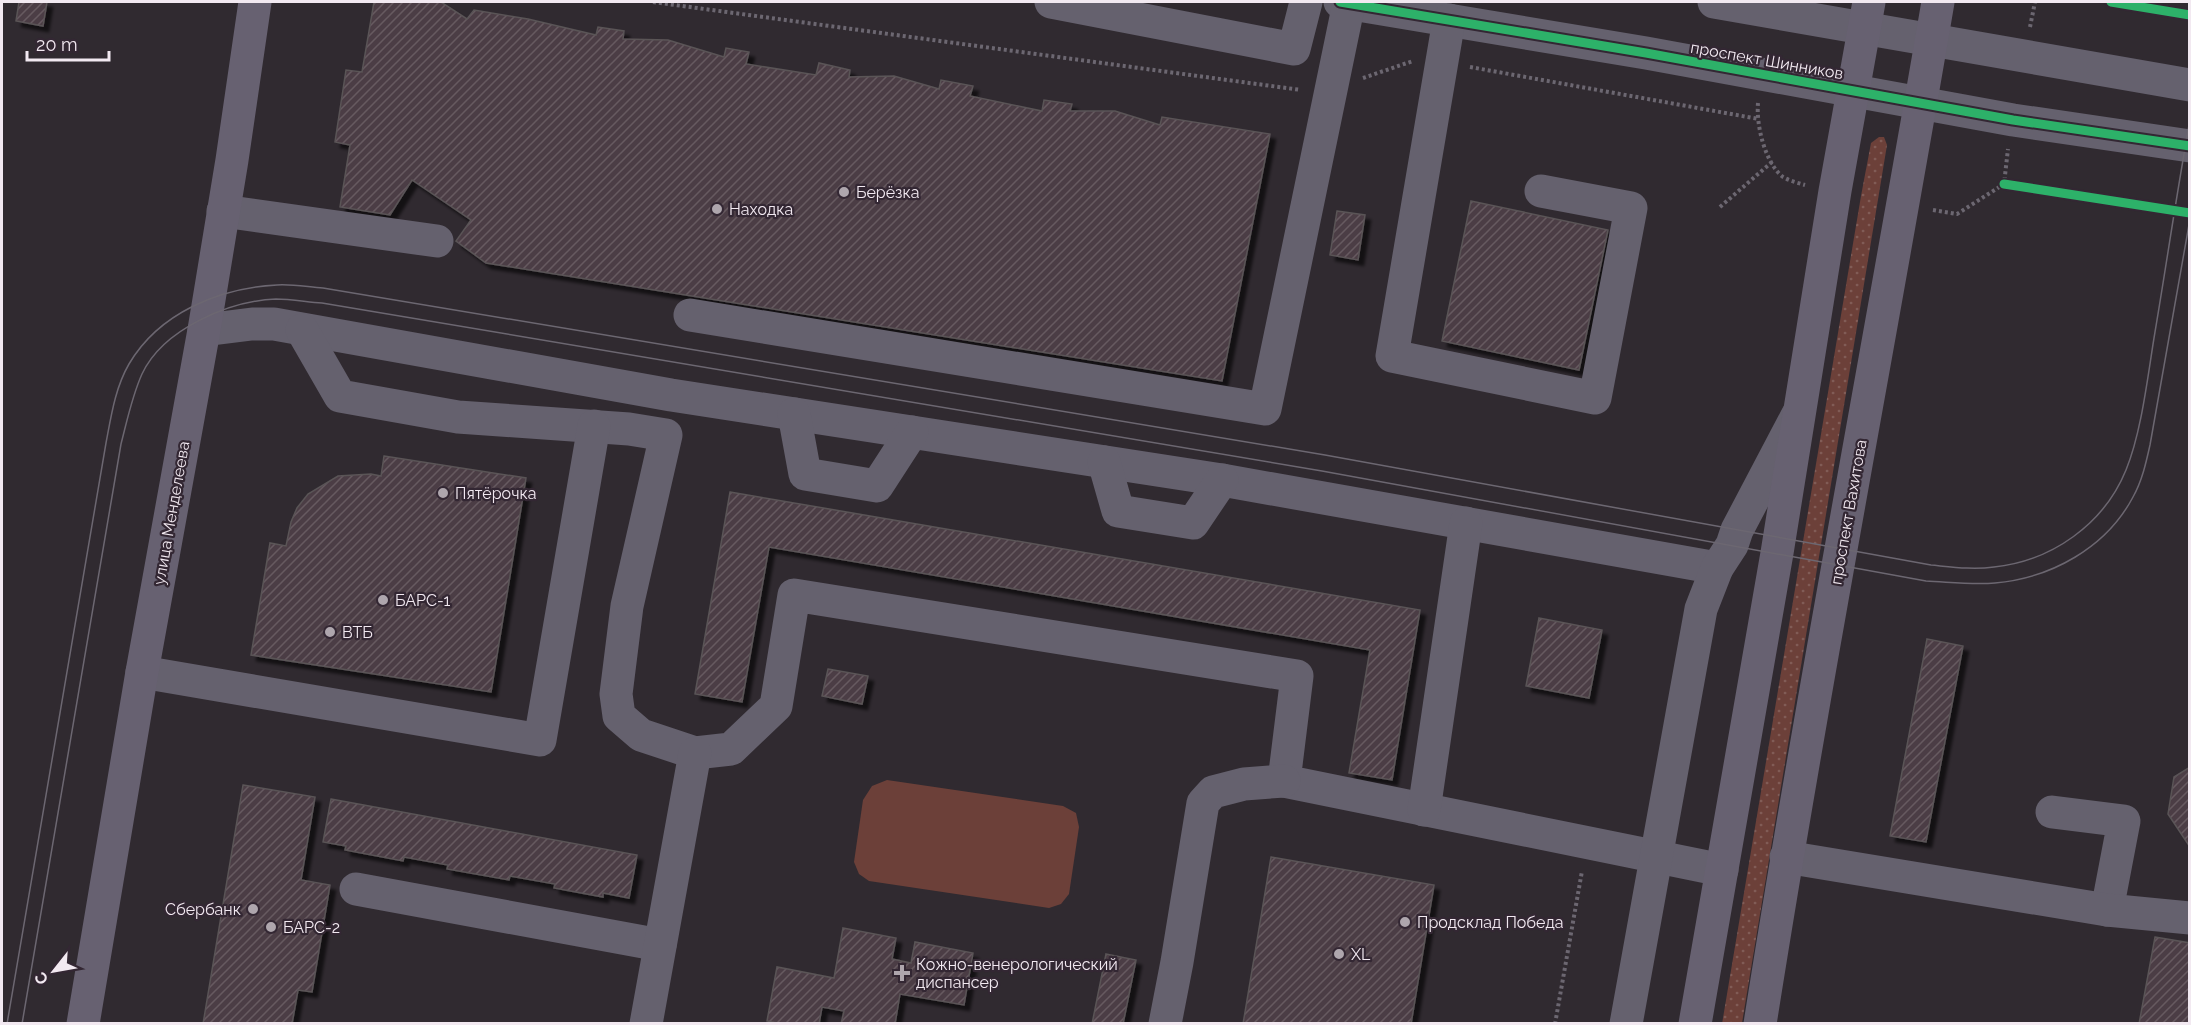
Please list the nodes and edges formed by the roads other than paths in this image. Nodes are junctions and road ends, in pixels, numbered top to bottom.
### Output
1 (255, 2) edge
2 (1050, 2) edge
3 (1306, 2) edge
4 (1345, 2) edge
5 (1714, 2) edge
6 (1938, 2) edge
7 (1867, 15) edge
8 (1449, 20) junction
9 (1931, 40) junction
10 (2190, 85) edge
11 (1853, 91) junction
12 (1921, 103) junction
13 (2190, 146) edge
14 (1541, 191) dead end
15 (223, 211) junction
16 (437, 241) dead end
17 (690, 315) dead end
18 (204, 330) junction
19 (302, 330) junction
20 (670, 395) junction
21 (1800, 410) junction
22 (795, 414) junction
23 (594, 426) junction
24 (912, 432) junction
25 (666, 435) junction
26 (1104, 462) junction
27 (1222, 480) junction
28 (1466, 523) junction
29 (1718, 568) junction
30 (142, 672) junction
31 (695, 753) junction
32 (1284, 781) junction
33 (1424, 810) junction
34 (2052, 812) dead end
35 (1786, 856) junction
36 (1657, 857) junction
37 (1722, 870) junction
38 (356, 889) dead end
39 (2107, 910) junction
40 (2190, 918) edge
41 (660, 945) junction
42 (83, 1023) edge
43 (646, 1023) edge
44 (1165, 1023) edge
45 (1626, 1023) edge
46 (1695, 1023) edge
47 (1760, 1023) edge

1 - 15 main road, улица Менделеева
2 - 3 street
4 - 8 street, проспект Шинников
4 - 17 street
5 - 7 street
6 - 9 main road, проспект Вахитова
7 - 9 street
7 - 11 main road
8 - 11 street, проспект Шинников
8 - 14 street
9 - 10 street
9 - 12 main road, проспект Вахитова
11 - 12 street, проспект Шинников
11 - 21 main road
12 - 13 street, проспект Шинников
12 - 35 main road, проспект Вахитова
15 - 16 street
15 - 18 main road, улица Менделеева
18 - 19 street
18 - 30 main road, улица Менделеева
19 - 20 street
19 - 23 street
20 - 22 street
20 - 25 street
21 - 29 street
21 - 37 main road
22 - 24 street
22 - 24 street
23 - 25 street
23 - 30 street
24 - 26 street
25 - 31 street
26 - 27 street
26 - 27 street
27 - 28 street
28 - 29 street
28 - 33 street
29 - 36 street
30 - 42 main road, улица Менделеева
31 - 32 street
31 - 41 street
32 - 33 street
32 - 44 street
33 - 36 street
34 - 39 street
35 - 39 street
35 - 47 main road, проспект Вахитова
36 - 37 street
36 - 45 street
37 - 46 main road
38 - 41 street
39 - 40 street
41 - 43 street

